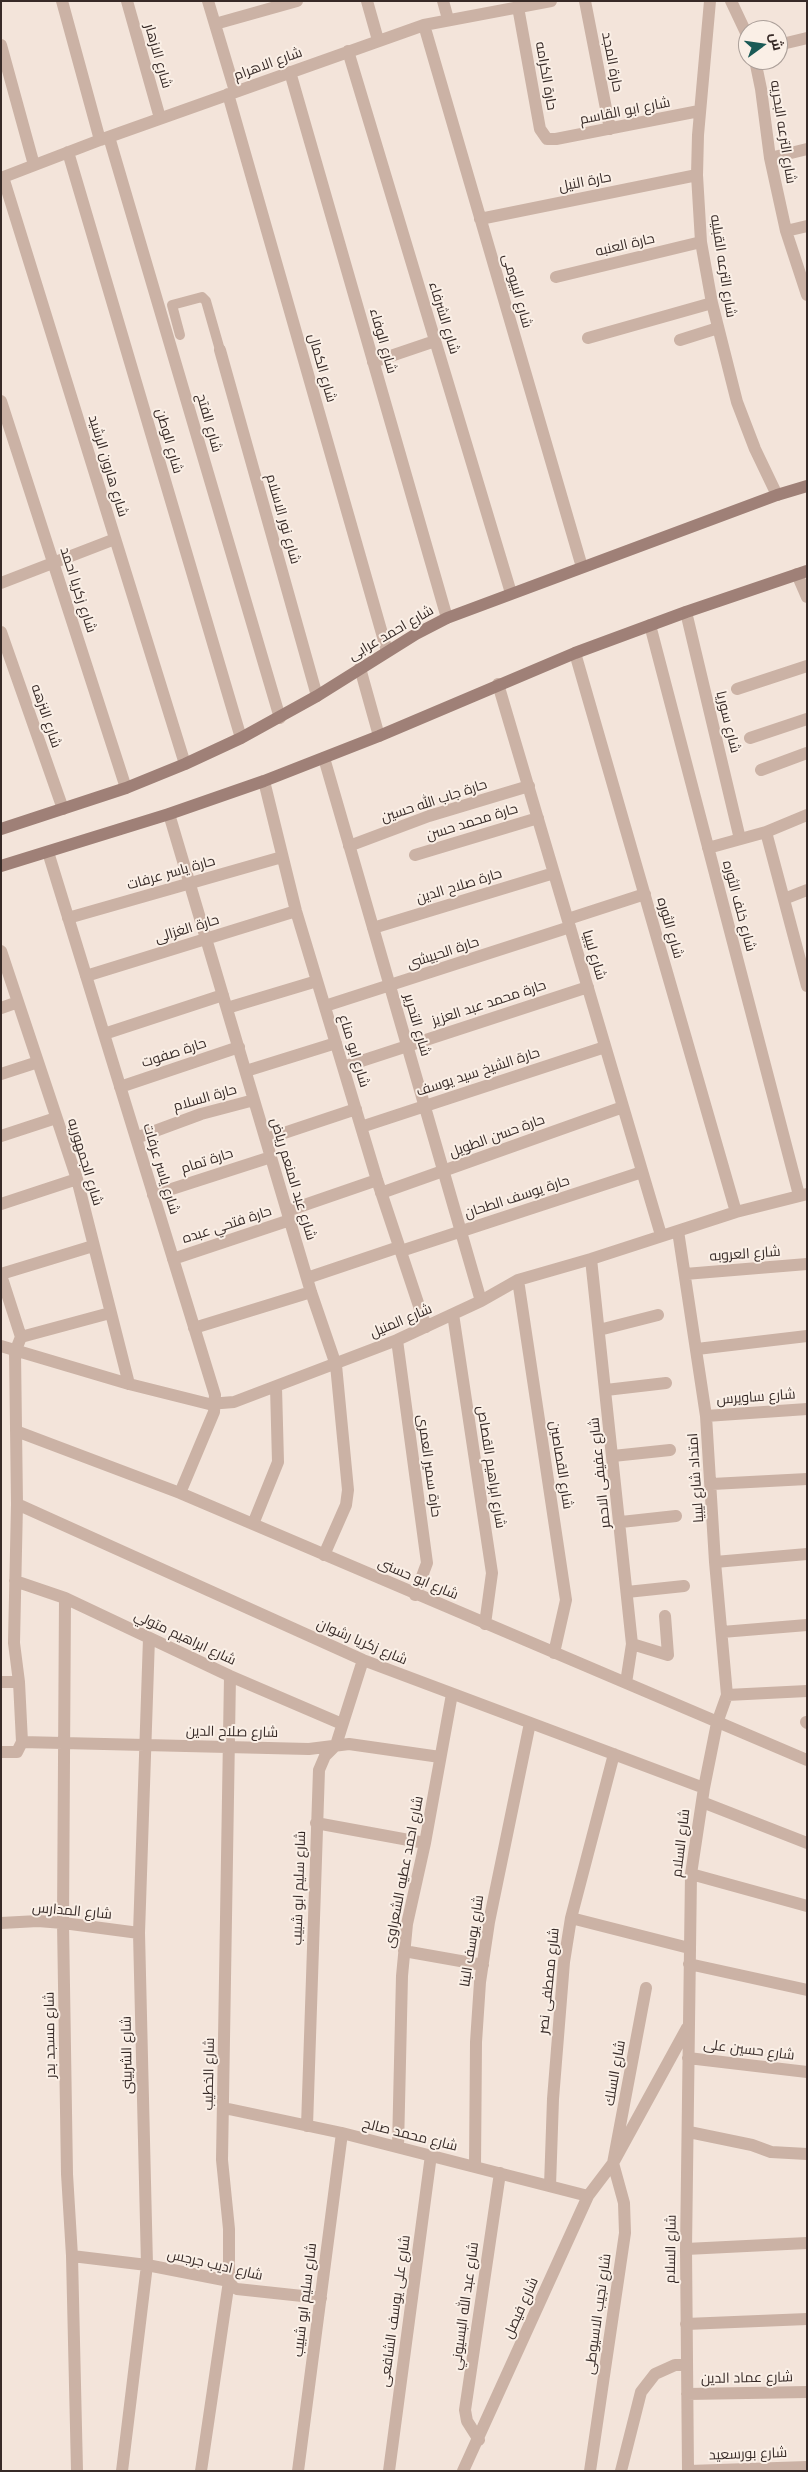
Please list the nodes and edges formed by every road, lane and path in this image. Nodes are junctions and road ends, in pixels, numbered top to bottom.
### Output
1 (62, 1) edge
2 (127, 1) edge
3 (208, 1) edge
4 (297, 1) edge
5 (367, 1) edge
6 (443, 1) edge
7 (551, 1) edge
8 (585, 1) edge
9 (710, 1) edge
10 (731, 1) edge
11 (509, 6) edge
12 (448, 19) junction
13 (740, 20) edge
14 (215, 24) junction
15 (424, 25) junction
16 (807, 38) edge
17 (378, 40) junction
18 (788, 43) edge
19 (1, 45) edge
20 (348, 51) junction
21 (757, 70) edge
22 (290, 72) junction
23 (232, 93) junction
24 (700, 111) junction
25 (160, 118) junction
26 (610, 129) junction
27 (105, 138) junction
28 (556, 139) joint
29 (807, 149) edge
30 (68, 152) junction
31 (770, 158) junction
32 (34, 165) junction
33 (697, 175) junction
34 (2, 177) edge
35 (480, 219) junction
36 (807, 226) edge
37 (786, 232) junction
38 (701, 242) junction
39 (556, 277) dead end
40 (807, 296) edge
41 (712, 303) junction
42 (718, 328) junction
43 (180, 335) dead end
44 (588, 338) dead end
45 (680, 340) dead end
46 (435, 341) junction
47 (220, 350) joint
48 (373, 362) junction
49 (1, 401) edge
50 (807, 486) edge
51 (777, 495) junction
52 (115, 539) junction
53 (53, 563) junction
54 (582, 567) junction
55 (802, 573) edge
56 (1, 583) edge
57 (511, 593) junction
58 (807, 597) edge
59 (686, 612) junction
60 (447, 618) junction
61 (650, 625) junction
62 (1, 632) edge
63 (387, 651) junction
64 (575, 653) junction
65 (807, 666) edge
66 (360, 668) junction
67 (498, 684) junction
68 (737, 689) dead end
69 (317, 696) junction
70 (280, 718) junction
71 (807, 719) edge
72 (379, 736) junction
73 (241, 738) junction
74 (750, 738) dead end
75 (807, 753) edge
76 (324, 758) junction
77 (185, 764) junction
78 (761, 770) dead end
79 (264, 781) junction
80 (529, 786) junction
81 (126, 788) junction
82 (63, 809) junction
83 (169, 814) junction
84 (807, 815) edge
85 (538, 818) junction
86 (1, 829) edge
87 (766, 832) junction
88 (740, 839) junction
89 (349, 846) junction
90 (708, 848) junction
91 (48, 852) junction
92 (415, 855) dead end
93 (282, 857) junction
94 (1, 866) edge
95 (554, 873) junction
96 (190, 883) junction
97 (807, 890) edge
98 (645, 894) junction
99 (784, 899) junction
100 (296, 911) junction
101 (68, 918) junction
102 (569, 923) junction
103 (373, 928) junction
104 (206, 939) junction
105 (1, 951) edge
106 (805, 970) edge
107 (86, 976) junction
108 (318, 980) junction
109 (390, 986) junction
110 (807, 986) edge
111 (588, 987) junction
112 (223, 995) junction
113 (18, 1002) junction
114 (325, 1006) junction
115 (1, 1008) edge
116 (227, 1008) junction
117 (104, 1034) junction
118 (336, 1043) junction
119 (407, 1045) junction
120 (238, 1047) junction
121 (605, 1047) junction
122 (38, 1062) junction
123 (343, 1067) junction
124 (246, 1071) junction
125 (1, 1074) edge
126 (120, 1087) junction
127 (254, 1100) junction
128 (424, 1105) junction
129 (623, 1107) junction
130 (356, 1110) junction
131 (56, 1118) junction
132 (361, 1127) junction
133 (1, 1136) edge
134 (136, 1138) junction
135 (266, 1139) junction
136 (271, 1157) junction
137 (443, 1170) junction
138 (642, 1172) junction
139 (76, 1179) junction
140 (377, 1180) junction
141 (381, 1193) junction
142 (803, 1194) edge
143 (153, 1195) junction
144 (1, 1204) edge
145 (736, 1212) junction
146 (288, 1216) junction
147 (461, 1230) junction
148 (678, 1231) junction
149 (661, 1235) junction
150 (93, 1246) junction
151 (400, 1249) junction
152 (173, 1259) junction
153 (591, 1259) junction
154 (807, 1264) edge
155 (685, 1274) junction
156 (1, 1275) edge
157 (307, 1278) junction
158 (518, 1280) junction
159 (311, 1292) junction
160 (481, 1301) junction
161 (110, 1313) junction
162 (453, 1314) junction
163 (658, 1315) dead end
164 (426, 1327) junction
165 (194, 1328) junction
166 (599, 1330) junction
167 (807, 1336) edge
168 (21, 1337) junction
169 (397, 1340) junction
170 (1, 1346) edge
171 (697, 1349) junction
172 (15, 1352) junction
173 (336, 1365) junction
174 (666, 1383) dead end
175 (129, 1384) junction
176 (276, 1387) junction
177 (606, 1390) junction
178 (216, 1404) junction
179 (807, 1409) edge
180 (706, 1416) junction
181 (16, 1431) junction
182 (670, 1450) dead end
183 (613, 1456) junction
184 (807, 1479) edge
185 (712, 1484) junction
186 (180, 1493) junction
187 (17, 1504) junction
188 (676, 1516) dead end
189 (621, 1522) junction
190 (253, 1524) junction
191 (807, 1554) edge
192 (324, 1555) junction
193 (715, 1562) junction
194 (15, 1581) junction
195 (684, 1586) dead end
196 (627, 1592) junction
197 (416, 1595) junction
198 (65, 1598) junction
199 (666, 1616) dead end
200 (485, 1624) junction
201 (807, 1625) edge
202 (722, 1632) junction
203 (149, 1638) junction
204 (632, 1644) junction
205 (554, 1653) junction
206 (363, 1660) junction
207 (230, 1676) junction
208 (1, 1682) edge
209 (19, 1682) junction
210 (626, 1684) junction
211 (807, 1691) edge
212 (452, 1694) junction
213 (727, 1695) junction
214 (530, 1723) junction
215 (718, 1723) junction
216 (342, 1724) junction
217 (22, 1742) junction
218 (66, 1744) junction
219 (145, 1745) junction
220 (336, 1745) junction
221 (229, 1747) junction
222 (1, 1752) edge
223 (614, 1754) junction
224 (440, 1757) junction
225 (807, 1760) edge
226 (704, 1788) junction
227 (702, 1802) junction
228 (316, 1823) junction
229 (807, 1843) edge
230 (425, 1844) junction
231 (691, 1874) junction
232 (807, 1906) edge
233 (571, 1918) junction
234 (1, 1923) edge
235 (63, 1923) junction
236 (139, 1933) junction
237 (690, 1948) junction
238 (404, 1951) junction
239 (689, 1964) junction
240 (482, 1965) junction
241 (646, 1988) dead end
242 (807, 1990) edge
243 (688, 2027) junction
244 (688, 2058) junction
245 (807, 2072) edge
246 (224, 2108) junction
247 (308, 2126) junction
248 (689, 2132) junction
249 (342, 2133) junction
250 (398, 2147) junction
251 (807, 2154) edge
252 (431, 2155) junction
253 (613, 2163) junction
254 (475, 2167) junction
255 (500, 2173) junction
256 (550, 2186) junction
257 (588, 2196) junction
258 (807, 2243) edge
259 (686, 2249) junction
260 (72, 2256) junction
261 (147, 2265) junction
262 (229, 2281) junction
263 (321, 2298) junction
264 (807, 2319) edge
265 (686, 2324) junction
266 (686, 2365) junction
267 (807, 2392) edge
268 (687, 2394) junction
269 (479, 2440) junction
270 (807, 2467) edge
271 (78, 2471) edge
272 (122, 2471) edge
273 (201, 2471) edge
274 (298, 2471) edge
275 (389, 2471) edge
276 (464, 2471) edge
277 (590, 2471) edge
278 (621, 2471) edge
279 (689, 2471) edge

1 - 27 street, شارع الفتح
2 - 25 street, شارع الازهار
3 - 14 street, شارع الكمال
4 - 14 street
5 - 17 street
6 - 12 street
7 - 11 street, شارع الاهرام
8 - 26 street, حارة المجد
9 - 24 street, شارع الترعه القبليه
10 - 13 street
11 - 12 street, شارع الاهرام
11 - 28 street, حارة الكرامه
12 - 15 street, شارع الاهرام
14 - 23 street, شارع الكمال
15 - 17 street, شارع الاهرام
15 - 35 street, شارع البيومى
16 - 18 street
17 - 20 street, شارع الاهرام
19 - 32 street
20 - 22 street, شارع الاهرام
20 - 46 street, شارع الشرفاء
21 - 31 street, شارع الترعه البحريه
22 - 23 street, شارع الاهرام
22 - 48 street, شارع الوفاء
23 - 25 street, شارع الاهرام
23 - 63 street, شارع الكمال
24 - 26 street, شارع ابو القاسم
24 - 33 street, شارع الترعه القبليه
25 - 27 street, شارع الاهرام
26 - 28 street, شارع ابو القاسم
27 - 30 street, شارع الاهرام
27 - 70 street, شارع الفتح
29 - 31 street
30 - 32 street, شارع الاهرام
30 - 73 street, شارع الوطن
31 - 37 street, شارع الترعه البحريه
32 - 34 street, شارع الاهرام
33 - 35 street, حارة النيل
33 - 38 street, شارع الترعه القبليه
34 - 52 street, شارع هارون الرشيد
35 - 54 street, شارع البيومى
36 - 37 street
37 - 40 street, شارع الترعه البحريه
38 - 39 street, حارة العنبه
38 - 41 street, شارع الترعه القبليه
41 - 42 street, شارع الترعه القبليه
41 - 44 street
42 - 45 street
42 - 51 street, شارع الترعه القبليه
43 - 47 lane
46 - 48 street
46 - 57 street, شارع الشرفاء
47 - 69 street, شارع نور الاسلام
48 - 60 street, شارع الوفاء
49 - 53 street, شارع زكريا احمد
50 - 51 street, شارع احمد عرابى
51 - 54 street, شارع احمد عرابى
52 - 53 street
52 - 77 street, شارع هارون الرشيد
53 - 56 street
53 - 81 street, شارع زكريا احمد
54 - 57 street, شارع احمد عرابى
55 - 58 street
55 - 59 street
57 - 60 street, شارع احمد عرابى
59 - 61 street
59 - 88 street, شارع سوريا
60 - 63 street, شارع احمد عرابى
61 - 64 street
61 - 90 street, شارع خلف الثوره
62 - 82 street, شارع النزهه
63 - 66 street, شارع احمد عرابى
64 - 67 street
64 - 98 street, شارع الثوره
65 - 68 street
66 - 69 street, شارع احمد عرابى
66 - 72 street
67 - 72 street
67 - 80 street, شارع ليبيا
69 - 70 street, شارع احمد عرابى
70 - 73 street, شارع احمد عرابى
71 - 74 street
72 - 76 street
73 - 77 street, شارع احمد عرابى
75 - 78 street
76 - 79 street
76 - 89 street, شارع التحرير
77 - 81 street, شارع احمد عرابى
79 - 83 street
79 - 93 street, شارع ابو مناع
80 - 85 street, شارع ليبيا
80 - 89 street, حارة جاب الله حسين
81 - 82 street, شارع احمد عرابى
82 - 86 street, شارع احمد عرابى
83 - 91 street
83 - 96 street, شارع عبد المنعم رياض
84 - 87 street
85 - 92 street, حارة محمد حسن
85 - 95 street, شارع ليبيا
87 - 88 street
87 - 99 street
88 - 90 street
89 - 103 street, شارع التحرير
90 - 142 street, شارع خلف الثوره
91 - 94 street
91 - 101 street, شارع ياسر عرفات
93 - 96 street, حارة ياسر عرفات
93 - 100 street, شارع ابو مناع
95 - 102 street, شارع ليبيا
95 - 103 street, حارة صلاح الدين
96 - 101 street, حارة ياسر عرفات
96 - 104 street, شارع عبد المنعم رياض
97 - 99 street
98 - 102 street, حارة الحبيشى
98 - 145 street, شارع الثوره
99 - 106 street
100 - 104 street, حارة الغزالى
100 - 108 street, شارع ابو مناع
101 - 107 street, شارع ياسر عرفات
102 - 109 street, حارة الحبيشى
102 - 111 street, شارع ليبيا
103 - 109 street, شارع التحرير
104 - 107 street, حارة الغزالى
104 - 112 street, شارع عبد المنعم رياض
105 - 113 street, شارع الجمهوريه
106 - 110 street
107 - 117 street, شارع ياسر عرفات
108 - 114 street, شارع ابو مناع
108 - 116 street
109 - 114 street, حارة الحبيشى
109 - 119 street, شارع التحرير
111 - 119 street, حارة محمد عبد العزيز
111 - 121 street, شارع ليبيا
112 - 116 street, شارع عبد المنعم رياض
112 - 117 street
113 - 115 street
113 - 122 street, شارع الجمهوريه
114 - 118 street, شارع ابو مناع
116 - 120 street, شارع عبد المنعم رياض
117 - 126 street, شارع ياسر عرفات
118 - 123 street, شارع ابو مناع
118 - 124 street
119 - 123 street, حارة محمد عبد العزيز
119 - 128 street, شارع التحرير
120 - 124 street, شارع عبد المنعم رياض
120 - 126 street, حارة صفوت
121 - 128 street, حارة الشيخ سيد يوسف
121 - 129 street, شارع ليبيا
122 - 125 street
122 - 131 street, شارع الجمهوريه
123 - 130 street, شارع ابو مناع
124 - 127 street, شارع عبد المنعم رياض
126 - 134 street, شارع ياسر عرفات
127 - 134 street, حارة السلام
127 - 135 street, شارع عبد المنعم رياض
128 - 132 street, حارة الشيخ سيد يوسف
128 - 137 street, شارع التحرير
129 - 137 street, حارة حسن الطويل
129 - 138 street, شارع ليبيا
130 - 132 street, شارع ابو مناع
130 - 135 street
131 - 133 street
131 - 139 street, شارع الجمهوريه
132 - 140 street, شارع ابو مناع
134 - 143 street, شارع ياسر عرفات
135 - 136 street, شارع عبد المنعم رياض
136 - 143 street, حارة تمام
136 - 146 street, شارع عبد المنعم رياض
137 - 141 street, حارة حسن الطويل
137 - 147 street, شارع التحرير
138 - 147 street, حارة يوسف الطحان
138 - 149 street, شارع ليبيا
139 - 144 street
139 - 150 street, شارع الجمهوريه
140 - 141 street, شارع ابو مناع
140 - 146 street, حارة فتحي عبده
141 - 151 street, شارع ابو مناع
142 - 145 street, شارع المنيل
143 - 152 street, شارع ياسر عرفات
145 - 148 street, شارع المنيل
146 - 152 street, حارة فتحي عبده
146 - 157 street, شارع عبد المنعم رياض
147 - 151 street, حارة يوسف الطحان
147 - 160 street, شارع التحرير
148 - 149 street, شارع المنيل
148 - 155 street, امتداد شارع ليبيا
149 - 153 street, شارع المنيل
150 - 156 street
150 - 161 street, شارع الجمهوريه
151 - 157 street, حارة يوسف الطحان
151 - 164 street, شارع ابو مناع
152 - 165 street, شارع ياسر عرفات
153 - 158 street, شارع المنيل
153 - 166 street, شارع عفيفى الاحمر
154 - 155 street, شارع العروبه
155 - 171 street, امتداد شارع ليبيا
156 - 168 street
157 - 159 street, شارع عبد المنعم رياض
158 - 160 street, شارع المنيل
158 - 205 street, شارع القصاصين
159 - 165 street
159 - 173 street, شارع عبد المنعم رياض
160 - 162 street, شارع المنيل
161 - 168 street
161 - 175 street, شارع الجمهوريه
162 - 164 street, شارع المنيل
162 - 200 street, شارع ابراهيم القصاص
163 - 166 street
164 - 169 street, شارع المنيل
165 - 178 street, شارع ياسر عرفات
166 - 177 street, شارع عفيفى الاحمر
167 - 171 street
168 - 172 street
169 - 173 street, شارع المنيل
169 - 197 street, حارة سمير العمرى
170 - 172 street, شارع المنيل
171 - 180 street, امتداد شارع ليبيا
172 - 175 street, شارع المنيل
172 - 181 street
173 - 176 street, شارع المنيل
173 - 192 street, شارع عبد المنعم رياض
174 - 177 street
175 - 178 street, شارع المنيل
176 - 178 street, شارع المنيل
176 - 190 street
177 - 183 street, شارع عفيفى الاحمر
178 - 186 street
179 - 180 street, شارع ساويرس
180 - 185 street, امتداد شارع ليبيا
181 - 186 street, شارع ابو حسنى
181 - 187 street
182 - 183 street
183 - 189 street, شارع عفيفى الاحمر
184 - 185 street
185 - 193 street, امتداد شارع ليبيا
186 - 190 street, شارع ابو حسنى
187 - 194 street
187 - 206 street, شارع زكريا رشوان
188 - 189 street
189 - 196 street, شارع عفيفى الاحمر
190 - 192 street, شارع ابو حسنى
191 - 193 street
192 - 197 street, شارع ابو حسنى
193 - 202 street, امتداد شارع ليبيا
194 - 198 street, شارع ابراهيم متولي
194 - 209 street
195 - 196 street
196 - 204 street, شارع عفيفى الاحمر
197 - 200 street, شارع ابو حسنى
198 - 203 street, شارع ابراهيم متولي
198 - 218 street, شارع مسجد بدر
199 - 204 street
200 - 205 street, شارع ابو حسنى
201 - 202 street
202 - 213 street, امتداد شارع ليبيا
203 - 207 street, شارع ابراهيم متولي
203 - 219 street, شارع الشربينى
204 - 210 street, شارع عفيفى الاحمر
205 - 210 street, شارع ابو حسنى
206 - 212 street, شارع زكريا رشوان
206 - 216 street, شارع سليم ابو شبيب
207 - 216 street, شارع ابراهيم متولي
207 - 221 street, شارع الخطيب
208 - 209 street
209 - 217 street
210 - 215 street, شارع ابو حسنى
211 - 213 street
212 - 214 street, شارع زكريا رشوان
212 - 224 street, شارع احمد عطيه الشعراوى
213 - 215 street, امتداد شارع ليبيا
214 - 223 street, شارع زكريا رشوان
214 - 240 street, شارع يوسف البنا
215 - 225 street, شارع ابو حسنى
215 - 226 street, شارع السلام
216 - 220 street, شارع سليم ابو شبيب
217 - 218 street, شارع صلاح الدين
217 - 222 street
218 - 219 street, شارع صلاح الدين
218 - 235 street, شارع مسجد بدر
219 - 221 street, شارع صلاح الدين
219 - 236 street, شارع الشربينى
220 - 221 street, شارع صلاح الدين
220 - 224 street, شارع صلاح الدين
220 - 228 street, شارع سليم ابو شبيب
221 - 246 street, شارع الخطيب
223 - 226 street, شارع زكريا رشوان
223 - 233 street, شارع مصطفى نصر
224 - 230 street, شارع احمد عطيه الشعراوى
226 - 227 street, شارع السلام
227 - 229 street
227 - 231 street, شارع السلام
228 - 230 street
228 - 247 street, شارع سليم ابو شبيب
230 - 238 street, شارع احمد عطيه الشعراوى
231 - 232 street
231 - 237 street, شارع السلام
233 - 237 street
233 - 256 street, شارع مصطفى نصر
234 - 235 street, شارع المدارس
235 - 236 street, شارع المدارس
235 - 260 street, شارع مسجد بدر
236 - 261 street, شارع الشربينى
237 - 239 street, شارع السلام
238 - 240 street
238 - 250 street, شارع احمد عطيه الشعراوى
239 - 242 street
239 - 243 street, شارع السلام
240 - 254 street, شارع يوسف البنا
241 - 253 street, شارع السلك
243 - 244 street, شارع السلام
243 - 253 street, شارع السلام
244 - 245 street, شارع حسين على
244 - 248 street, شارع السلام
246 - 247 street, شارع محمد صالح
246 - 262 street, شارع الخطيب
247 - 249 street, شارع محمد صالح
248 - 251 street
248 - 259 street, شارع السلام
249 - 250 street, شارع محمد صالح
249 - 263 street, شارع سليم ابو شبيب
250 - 252 street, شارع محمد صالح
252 - 254 street, شارع محمد صالح
252 - 275 street, شارع على يوسف الشافعى
253 - 257 street, شارع فيصل
253 - 277 street, شارع نجيب الاسيوطى
254 - 255 street, شارع محمد صالح
255 - 256 street, شارع محمد صالح
255 - 269 street, شارع عبد الله البسيوني
256 - 257 street, شارع محمد صالح
257 - 269 street, شارع فيصل
258 - 259 street
259 - 265 street, شارع السلام
260 - 261 street, شارع اديب جرجس
260 - 271 street, شارع مسجد بدر
261 - 262 street, شارع اديب جرجس
261 - 272 street, شارع الشربينى
262 - 263 street, شارع اديب جرجس
262 - 273 street, شارع الخطيب
263 - 274 street, شارع سليم ابو شبيب
264 - 265 street
265 - 266 street, شارع السلام
266 - 268 street, شارع السلام
266 - 278 street
267 - 268 street, شارع عماد الدين
268 - 279 street, شارع السلام
269 - 276 street, شارع فيصل
270 - 279 street, شارع بورسعيد

